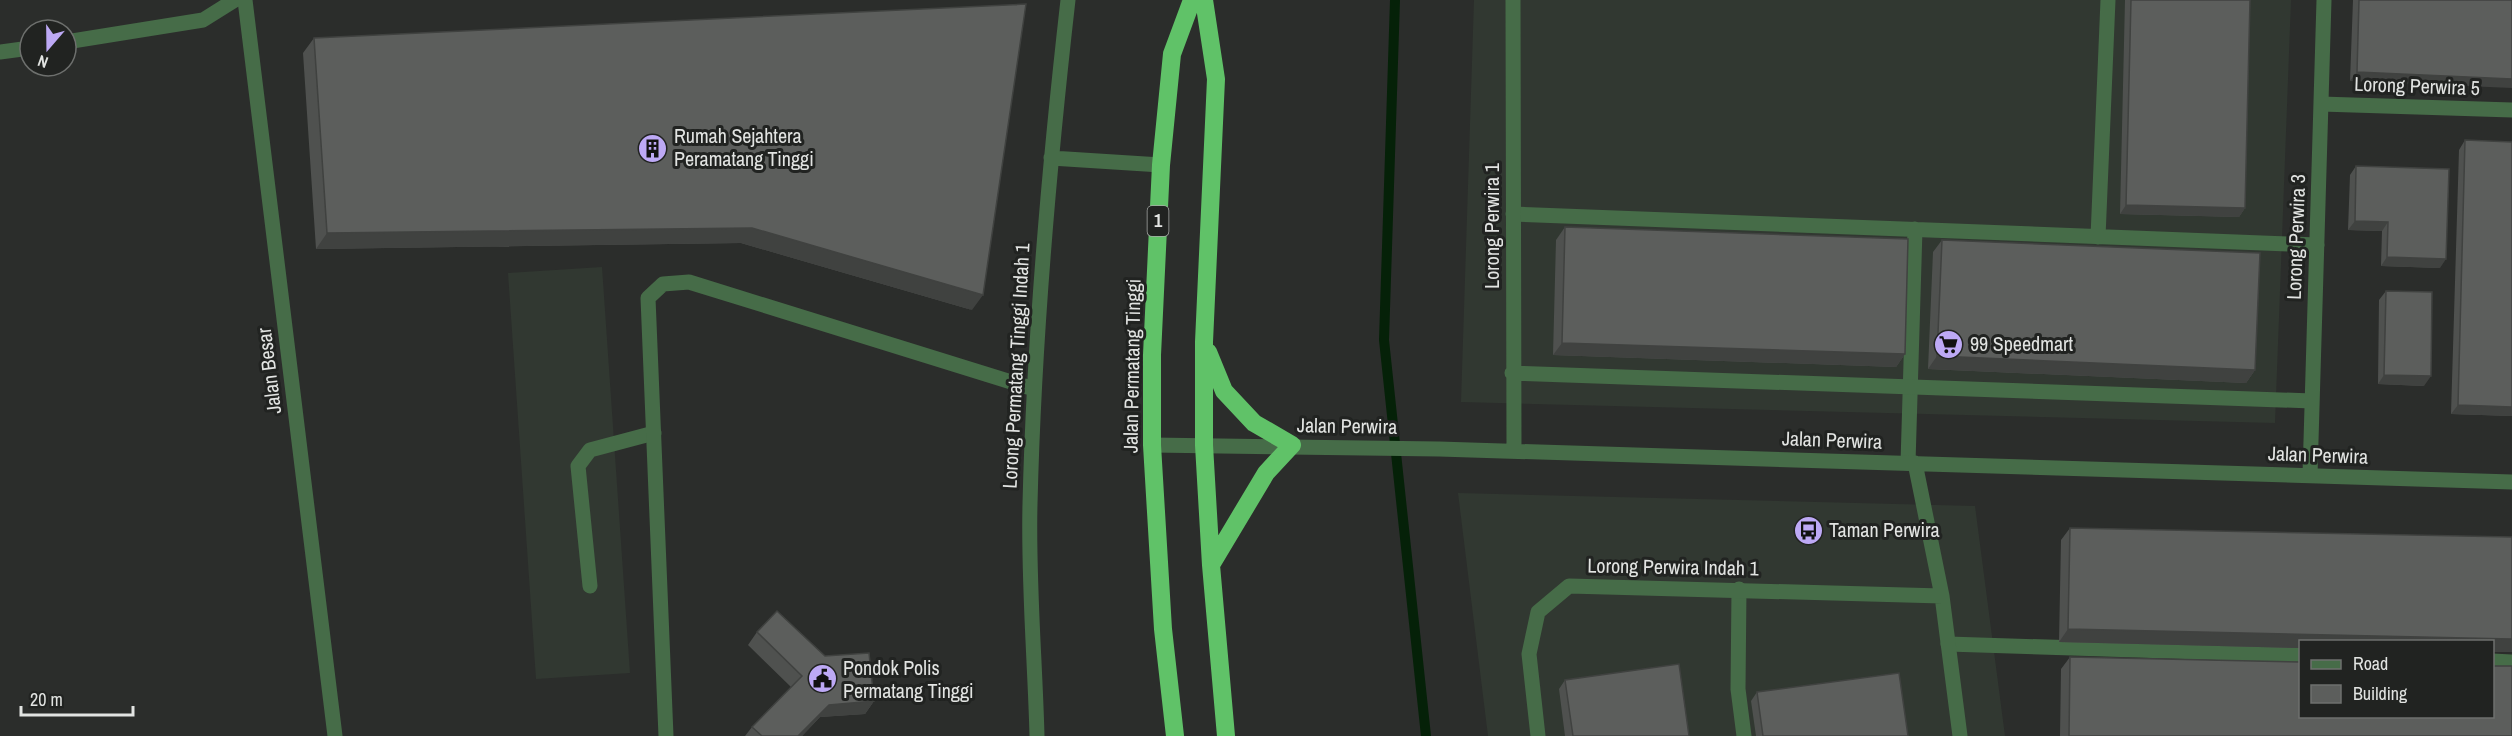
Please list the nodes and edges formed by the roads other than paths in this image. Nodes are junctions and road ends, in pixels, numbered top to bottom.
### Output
1 (236, 0) edge
2 (245, 0) edge
3 (1068, 0) edge
4 (1192, 0) edge
5 (1204, 0) edge
6 (1513, 0) edge
7 (2108, 0) edge
8 (2324, 0) edge
9 (78, 40) edge
10 (18, 50) edge
11 (0, 52) edge
12 (2321, 104) junction
13 (2512, 110) edge
14 (1051, 158) junction
15 (1161, 165) junction
16 (1513, 214) junction
17 (1915, 230) junction
18 (2098, 237) junction
19 (2317, 245) junction
20 (1204, 342) junction
21 (1512, 374) junction
22 (1911, 387) junction
23 (1034, 389) junction
24 (2312, 401) junction
25 (654, 433) junction
26 (1204, 445) junction
27 (1292, 445) junction
28 (1152, 446) junction
29 (1514, 451) junction
30 (1911, 463) junction
31 (2310, 475) junction
32 (2512, 482) edge
33 (1211, 565) junction
34 (590, 586) dead end
35 (1739, 590) junction
36 (1942, 596) junction
37 (1948, 644) junction
38 (2299, 655) edge
39 (2494, 661) edge
40 (2512, 662) edge
41 (335, 736) edge
42 (666, 736) edge
43 (1037, 736) edge
44 (1175, 736) edge
45 (1226, 736) edge
46 (1538, 736) edge
47 (1744, 736) edge
48 (1960, 736) edge

1 - 9 street
2 - 41 street, Jalan Besar
3 - 14 street, Lorong Permatang Tinggi Indah 1
4 - 15 highway, Jalan Permatang Tinggi / 1
5 - 20 highway
6 - 16 street, Lorong Perwira 1
7 - 18 street
8 - 12 street, Lorong Perwira 3
10 - 11 street
12 - 13 street, Lorong Perwira 5
12 - 19 street, Lorong Perwira 3
14 - 15 street
14 - 23 street, Lorong Permatang Tinggi Indah 1
15 - 28 highway, Jalan Permatang Tinggi / 1
16 - 17 street
16 - 21 street, Lorong Perwira 1
17 - 18 street
17 - 22 street
18 - 19 street
19 - 24 street, Lorong Perwira 3
20 - 26 highway
20 - 27 highway
21 - 22 street
21 - 29 street, Lorong Perwira 1
22 - 24 street
22 - 30 street
23 - 25 street
23 - 43 street, Lorong Permatang Tinggi Indah 1
24 - 31 street, Lorong Perwira 3
25 - 34 street
25 - 42 street
26 - 27 street, Jalan Perwira
26 - 28 street, Jalan Perwira
26 - 33 highway
27 - 29 street, Jalan Perwira
27 - 33 highway
28 - 44 highway, Jalan Permatang Tinggi / 1
29 - 30 street, Jalan Perwira
30 - 31 street, Jalan Perwira
30 - 36 street
31 - 32 street, Jalan Perwira
33 - 45 highway
35 - 36 street, Lorong Perwira Indah 1
35 - 46 street, Lorong Perwira Indah 1
35 - 47 street
36 - 37 street
37 - 38 street
37 - 48 street
39 - 40 street

